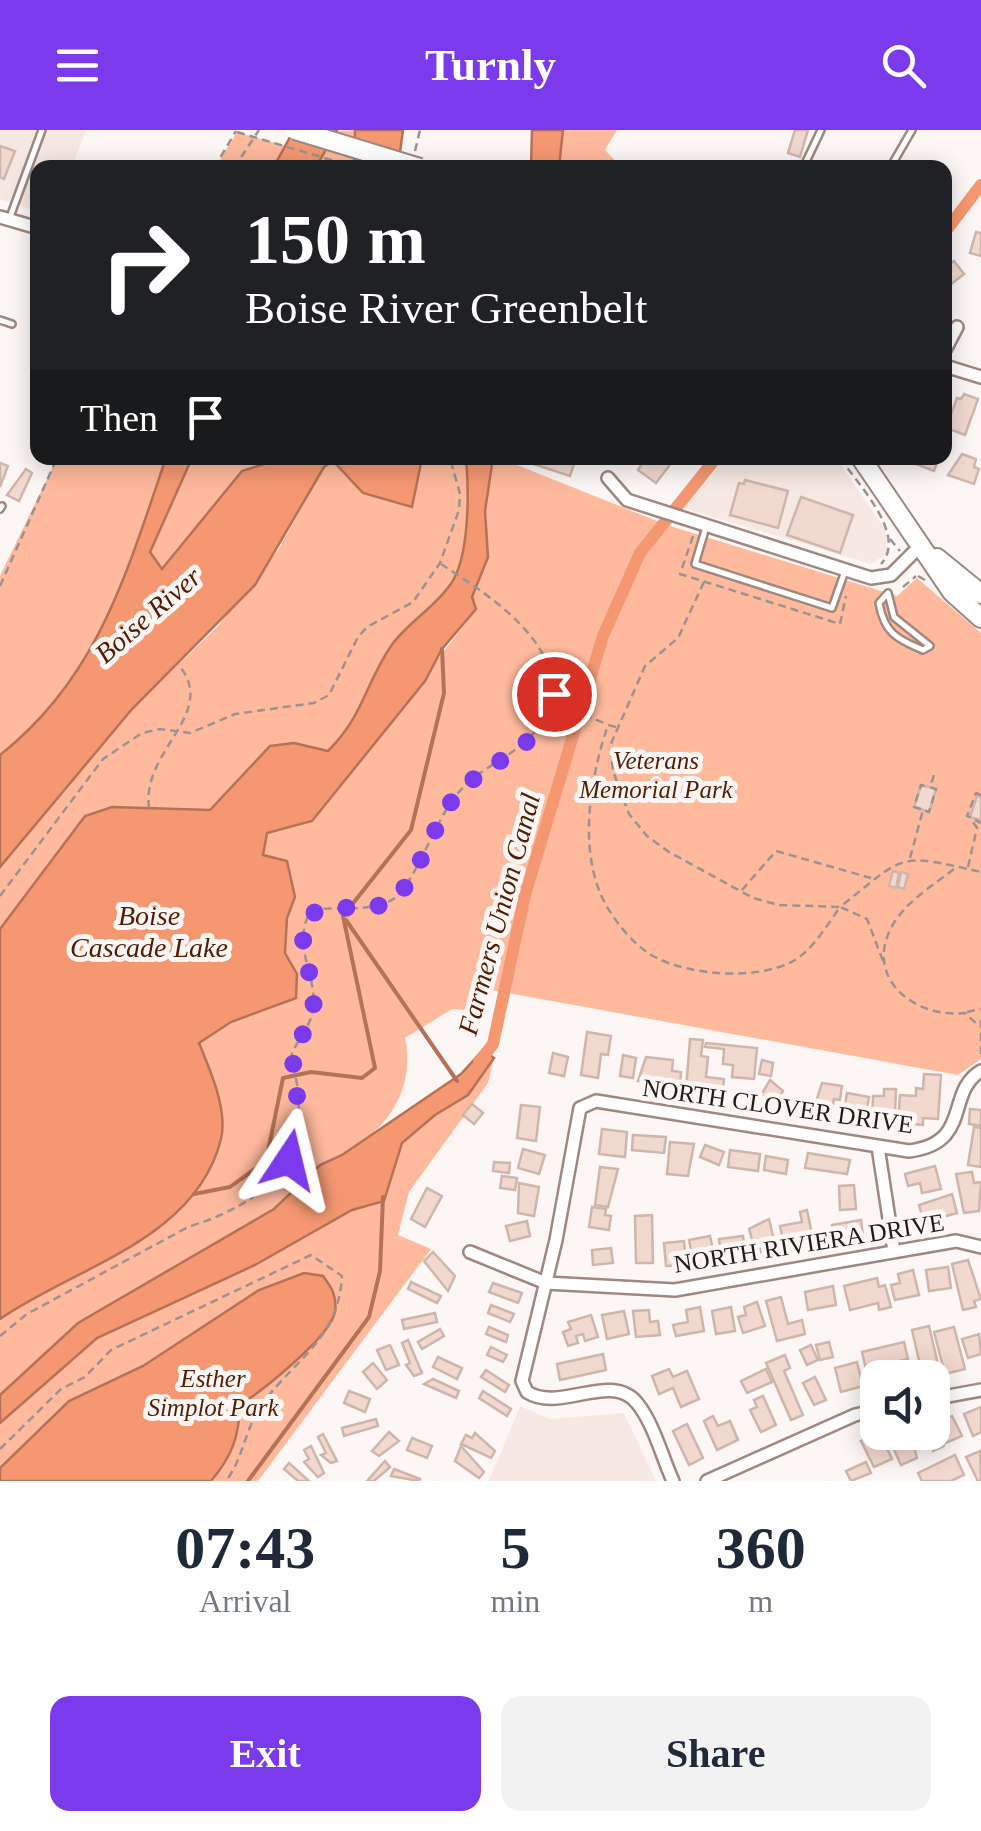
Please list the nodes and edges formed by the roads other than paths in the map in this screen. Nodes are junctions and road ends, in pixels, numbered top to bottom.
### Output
1 (42, 130) edge
2 (295, 130) edge
3 (822, 130) edge
4 (912, 130) edge
5 (394, 160) edge
6 (807, 160) edge
7 (895, 160) edge
8 (5, 218) edge
9 (30, 226) edge
10 (0, 320) edge
11 (12, 324) dead end
12 (957, 327) dead end
13 (952, 337) edge
14 (952, 368) edge
15 (981, 377) edge
16 (866, 465) edge
17 (608, 478) dead end
18 (706, 528) junction
19 (920, 545) junction
20 (845, 571) junction
21 (891, 576) junction
22 (888, 593) junction
23 (981, 594) edge
24 (981, 618) edge
25 (981, 1071) edge
26 (878, 1147) junction
27 (981, 1247) edge
28 (894, 1251) junction
29 (470, 1252) dead end
30 (546, 1283) junction
31 (981, 1390) edge
32 (950, 1396) edge
33 (860, 1414) edge
34 (673, 1481) edge
35 (707, 1481) edge

1 - 8 lane
2 - 5 main road, bridge
3 - 6 lane
4 - 7 lane
8 - 9 street
10 - 11 lane
12 - 13 street
14 - 15 street
16 - 19 main road
17 - 18 street
18 - 20 street
18 - 20 lane
19 - 21 street
19 - 23 main road
19 - 24 main road
20 - 21 street
21 - 22 lane
22 - 22 lane
25 - 26 street, NORTH CLOVER DRIVE
26 - 28 street
26 - 30 street, NORTH CLOVER DRIVE
27 - 28 street, NORTH RIVIERA DRIVE
28 - 30 street, NORTH RIVIERA DRIVE
29 - 30 street, NORTH RIVIERA DRIVE
30 - 34 street
31 - 32 street
33 - 35 street

